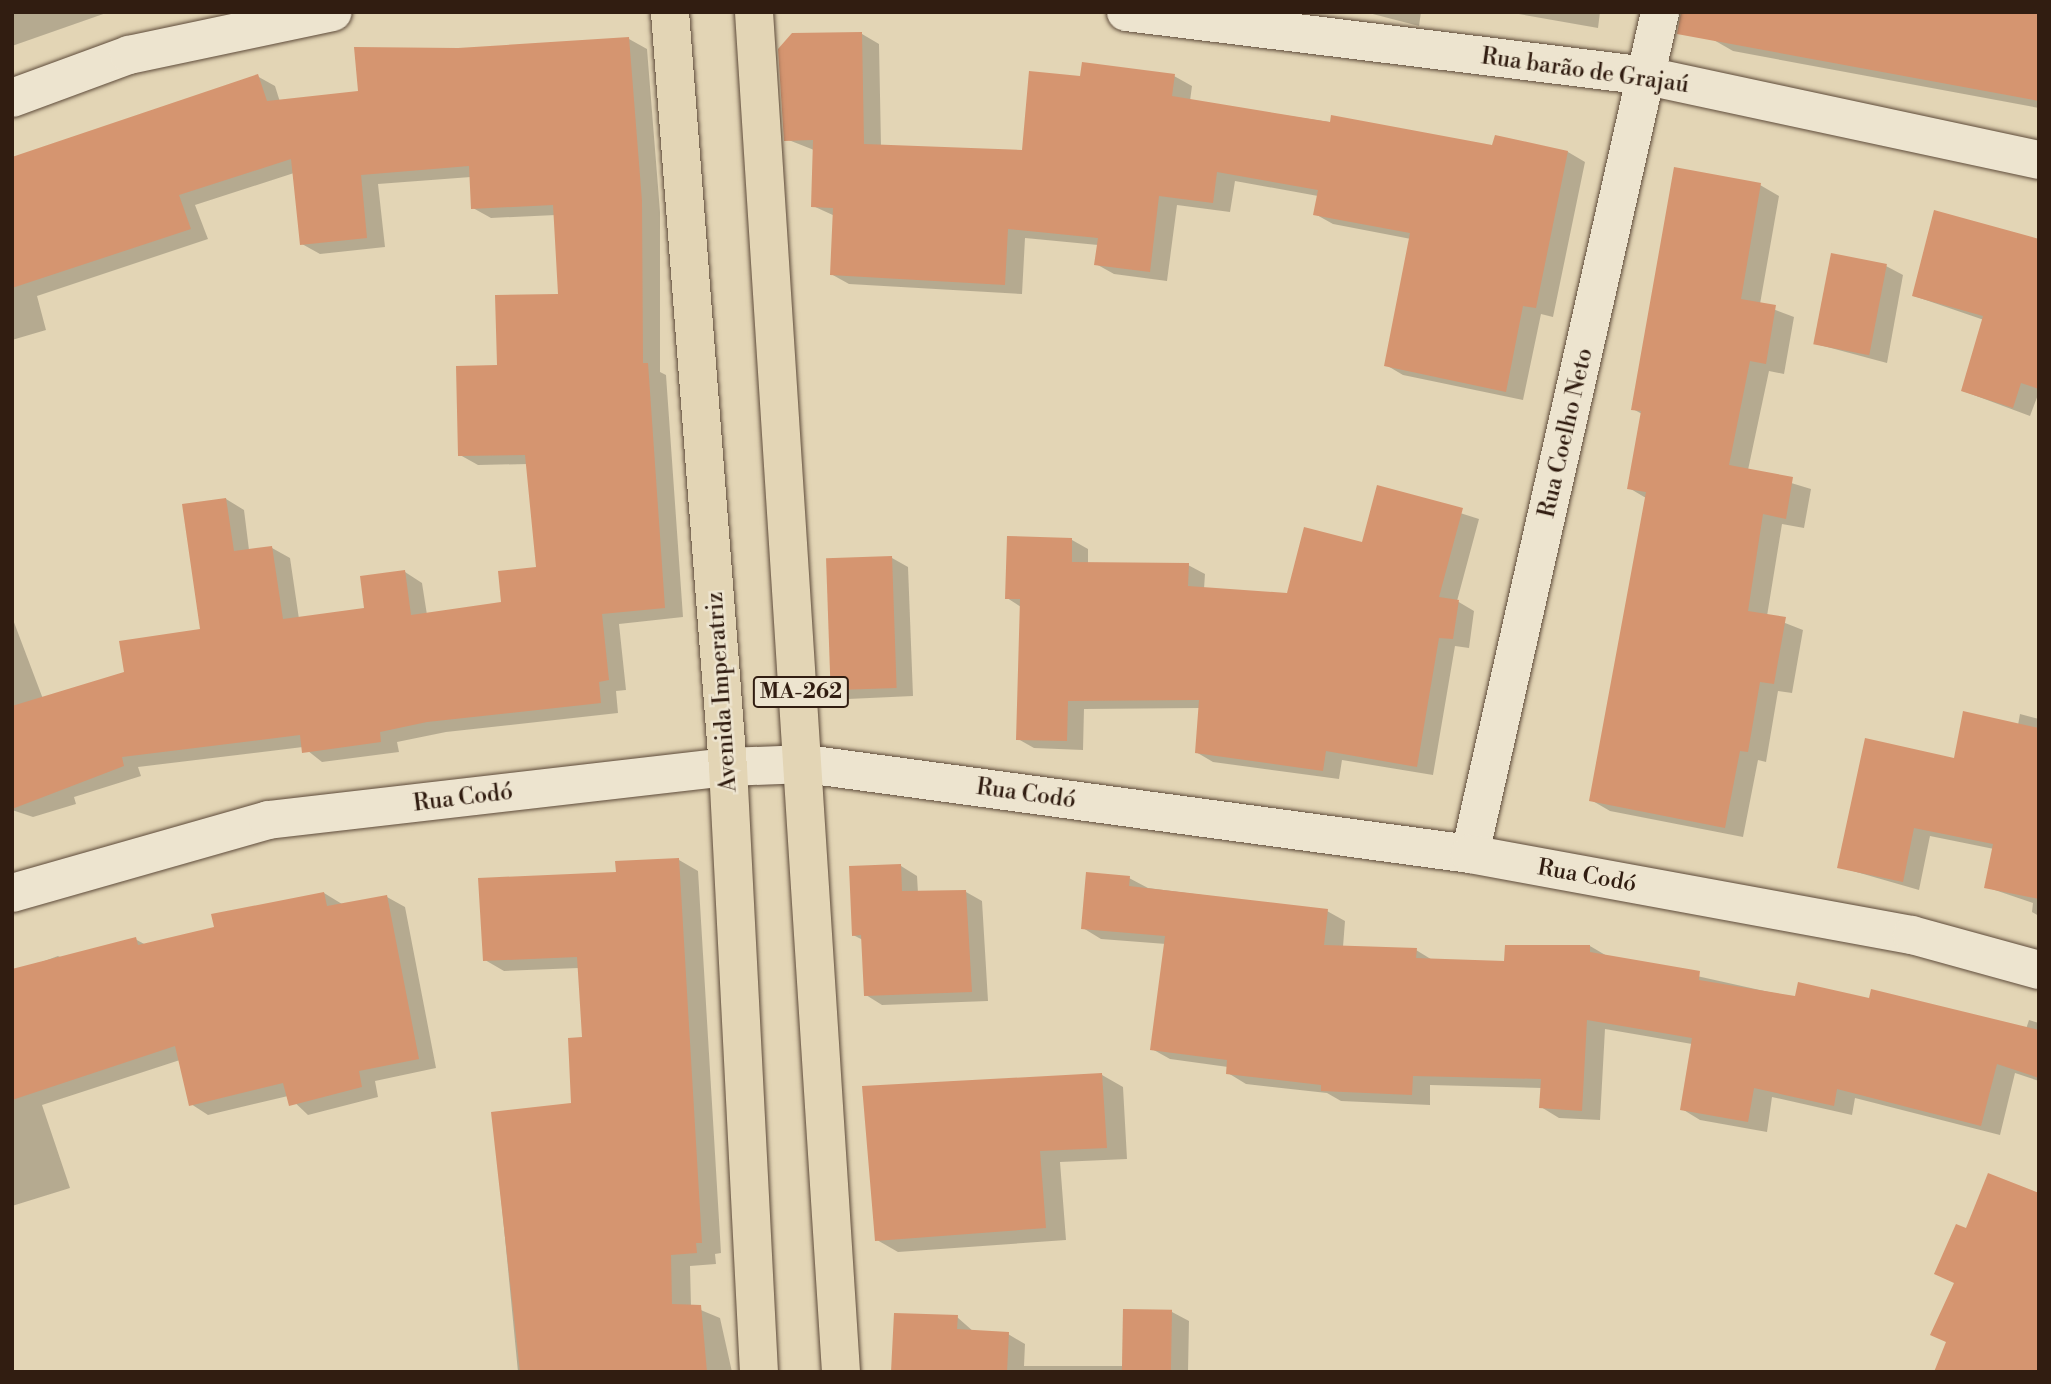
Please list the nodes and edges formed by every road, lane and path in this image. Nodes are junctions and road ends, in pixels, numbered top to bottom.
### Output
1 (333, 12) edge
2 (670, 12) edge
3 (754, 12) edge
4 (1126, 12) edge
5 (1660, 12) edge
6 (1647, 76) junction
7 (12, 98) edge
8 (2039, 160) edge
9 (806, 764) junction
10 (728, 767) junction
11 (1470, 855) junction
12 (12, 893) edge
13 (2039, 970) edge
14 (759, 1372) edge
15 (841, 1372) edge

1 - 7 street
2 - 10 main road, Avenida Imperatriz
3 - 9 main road, MA-262
4 - 6 street, Rua barão de Grajaú
5 - 6 street, Rua Coelho Neto
6 - 8 street, Rua barão de Grajaú
6 - 11 street, Rua Coelho Neto
9 - 10 street, Rua Codó
9 - 11 street, Rua Codó
9 - 15 main road, MA-262
10 - 12 street, Rua Codó
10 - 14 main road, Avenida Imperatriz
11 - 13 street, Rua Codó

